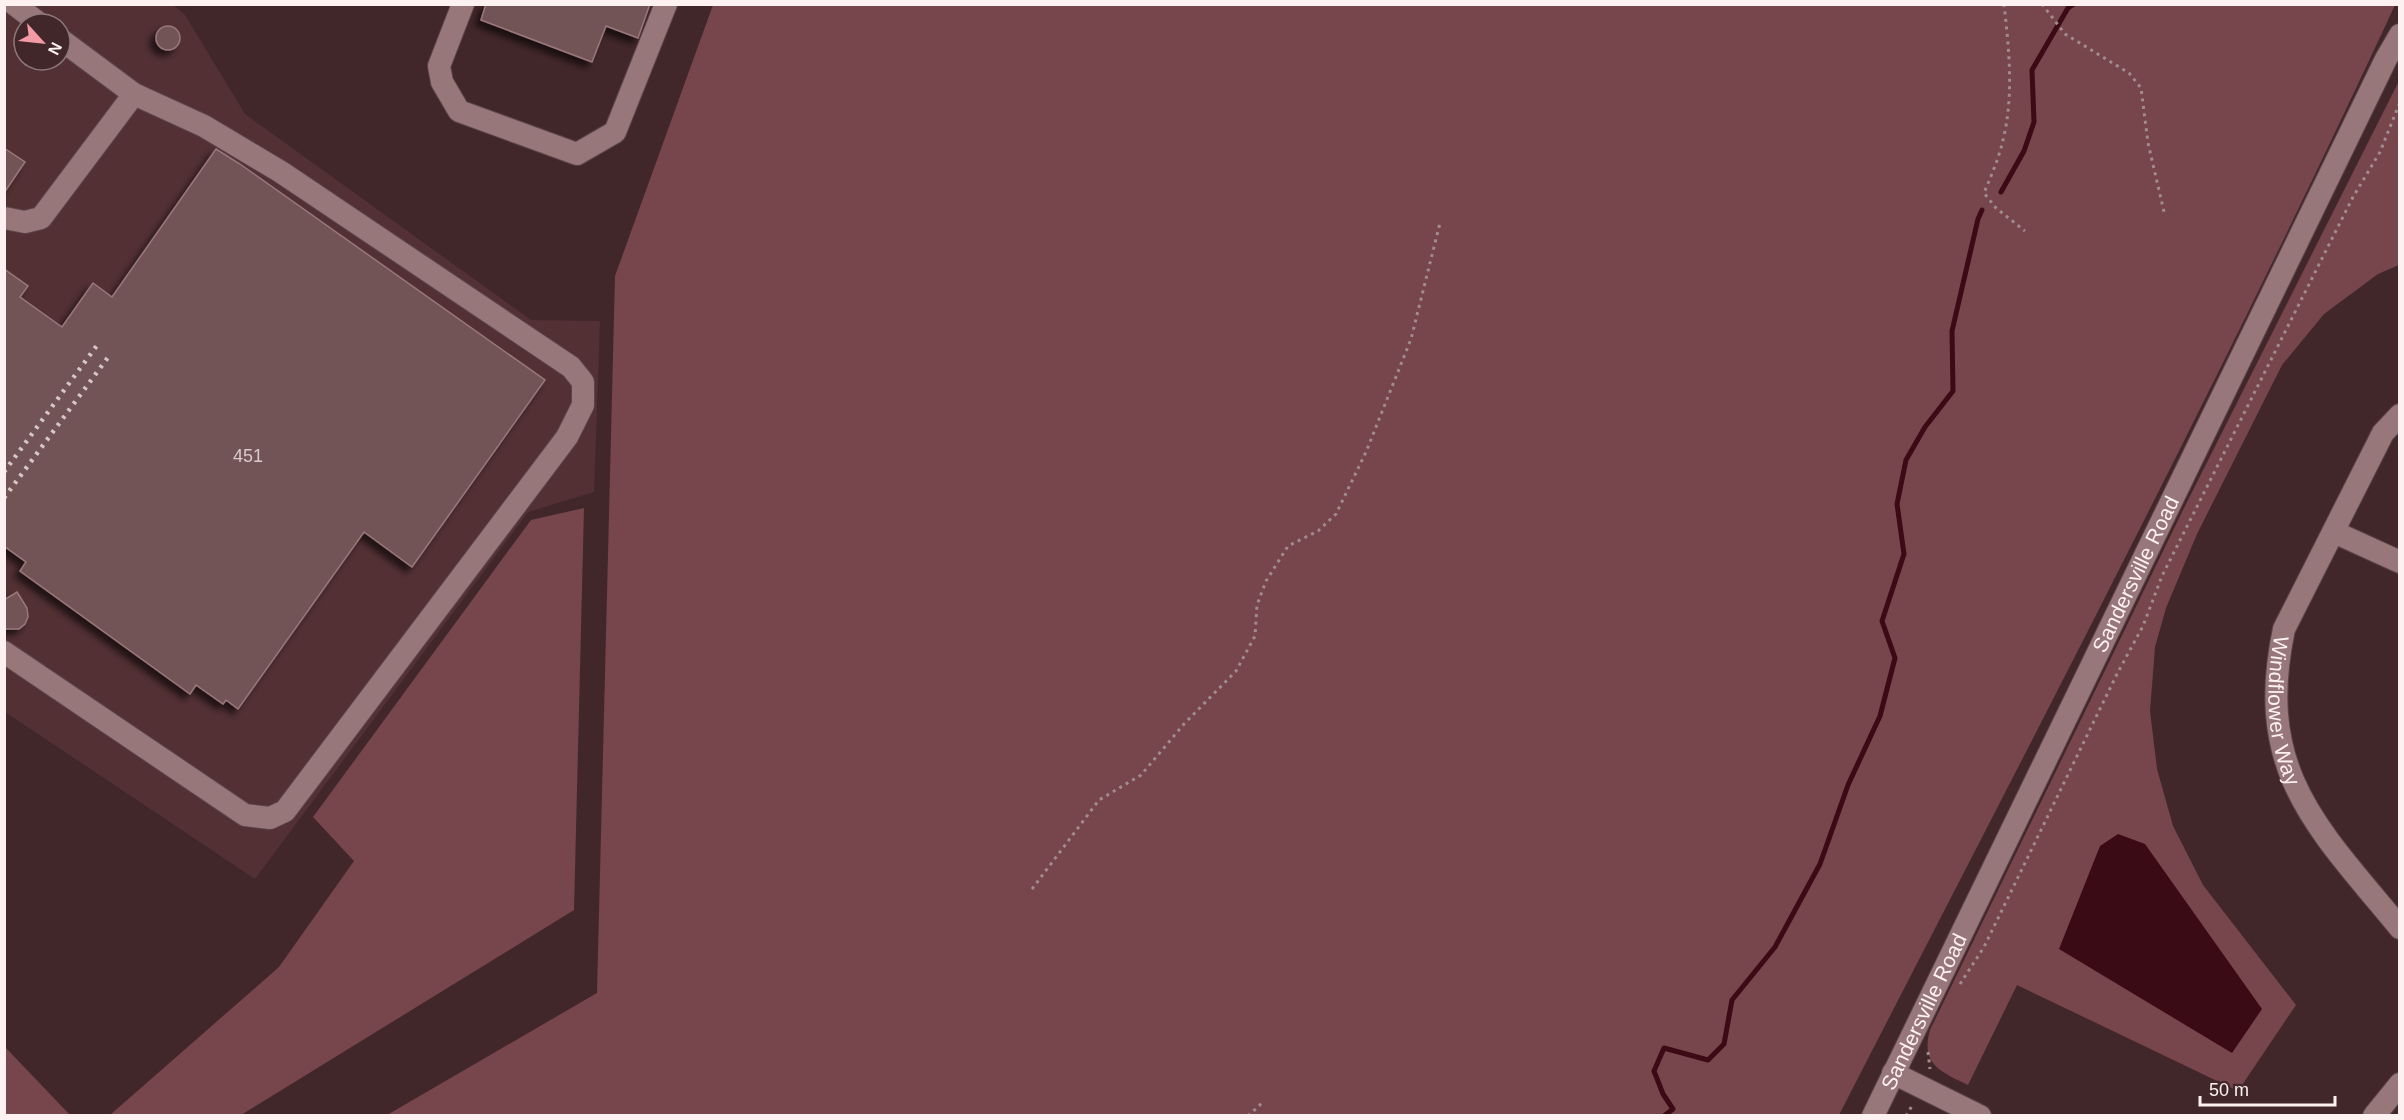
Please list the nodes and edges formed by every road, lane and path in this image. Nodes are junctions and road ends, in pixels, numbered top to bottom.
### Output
1 (463, 4) edge
2 (666, 4) edge
3 (2004, 4) edge
4 (2042, 4) edge
5 (2400, 35) edge
6 (72, 48) edge
7 (134, 94) junction
8 (2400, 102) edge
9 (2165, 216) dead end
10 (4, 218) edge
11 (1440, 223) dead end
12 (2025, 231) dead end
13 (2400, 415) edge
14 (2334, 532) junction
15 (2400, 562) edge
16 (4, 652) edge
17 (1032, 889) dead end
18 (2400, 928) edge
19 (1958, 988) dead end
20 (1930, 1044) dead end
21 (1893, 1072) junction
22 (2400, 1084) edge
23 (1922, 1087) junction
24 (1262, 1103) dead end
25 (1248, 1116) edge
26 (1873, 1116) edge
27 (1906, 1116) edge
28 (1980, 1116) edge
29 (2374, 1116) edge

1 - 2 street
3 - 12 path
4 - 9 path
5 - 21 street, Sandersville Road
6 - 7 street
7 - 10 street
7 - 16 street
8 - 19 path
11 - 17 path
13 - 14 street, Windflower Way
14 - 15 street
14 - 18 street, Windflower Way
20 - 23 path
21 - 23 street
21 - 26 street, Sandersville Road
22 - 29 street
23 - 27 path
23 - 28 street
24 - 25 path

